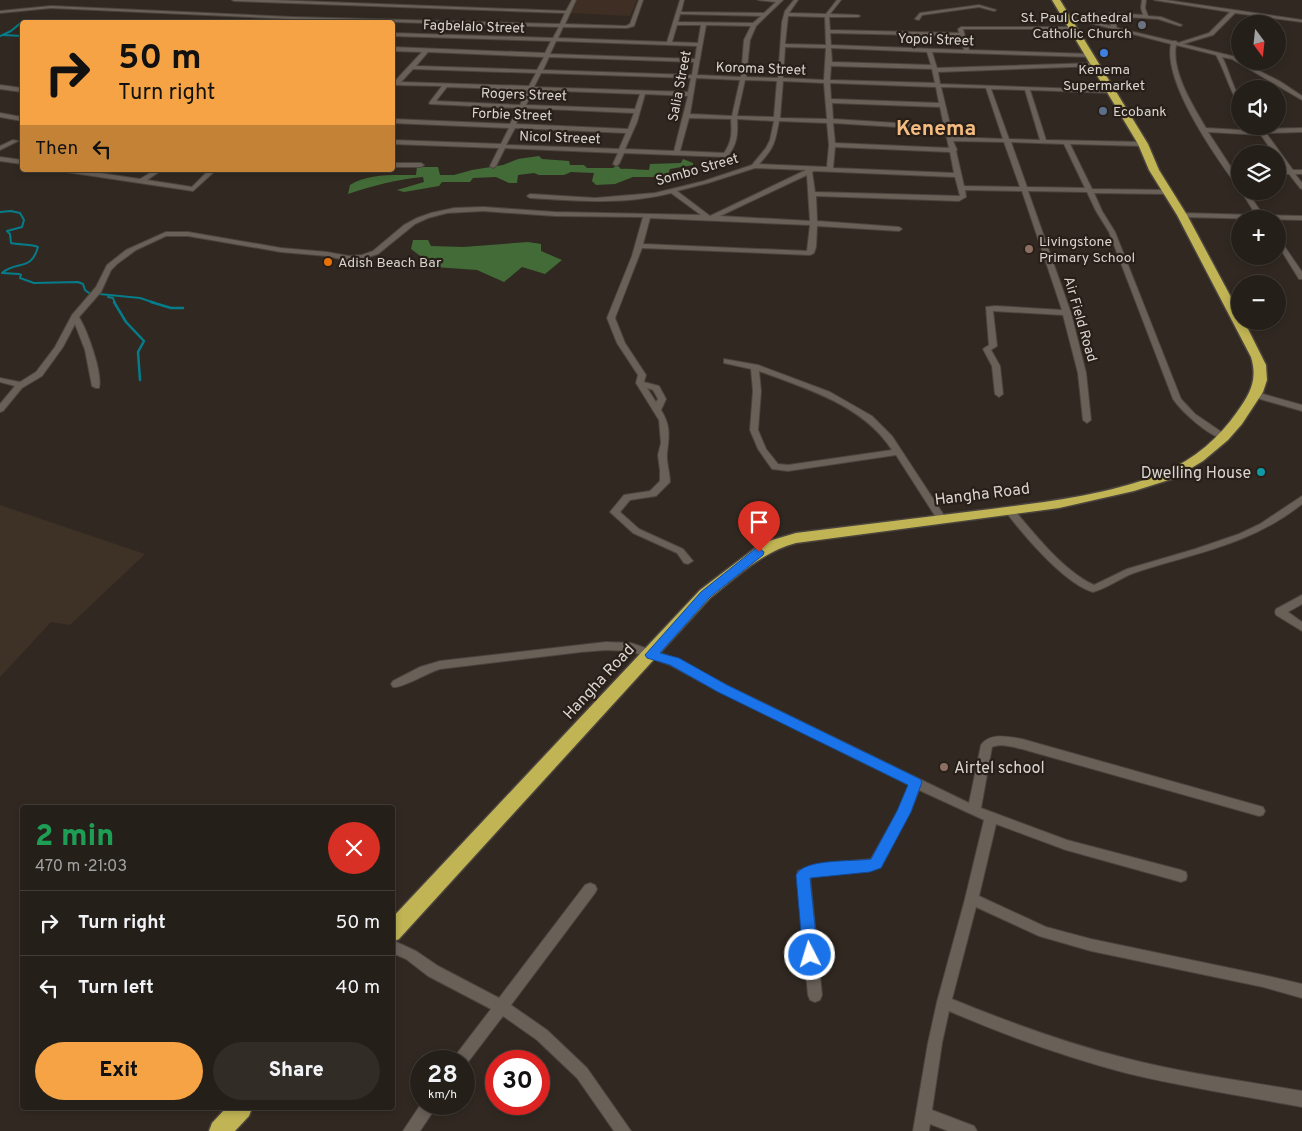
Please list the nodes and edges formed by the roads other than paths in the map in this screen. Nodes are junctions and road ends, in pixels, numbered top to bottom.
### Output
1 (234, 0) edge
2 (574, 0) edge
3 (641, 0) edge
4 (682, 0) edge
5 (760, 0) edge
6 (780, 0) edge
7 (796, 0) edge
8 (839, 0) edge
9 (1056, 0) edge
10 (1144, 0) edge
11 (1156, 0) edge
12 (294, 1) edge
13 (531, 4) dead end
14 (994, 10) dead end
15 (524, 11) junction
16 (0, 12) edge
17 (568, 12) junction
18 (1233, 12) junction
19 (679, 13) junction
20 (786, 14) junction
21 (827, 15) junction
22 (1255, 15) edge
23 (766, 16) junction
24 (858, 16) dead end
25 (1146, 16) junction
26 (917, 19) dead end
27 (1286, 19) edge
28 (360, 20) edge
29 (395, 21) edge
30 (1302, 21) edge
31 (1069, 22) junction
32 (676, 23) junction
33 (704, 24) junction
34 (754, 25) junction
35 (1180, 25) dead end
36 (561, 26) junction
37 (1115, 28) junction
38 (828, 31) junction
39 (395, 34) edge
40 (962, 34) junction
41 (554, 40) junction
42 (1177, 43) junction
43 (669, 44) junction
44 (700, 45) junction
45 (782, 45) junction
46 (828, 47) junction
47 (395, 50) edge
48 (929, 50) junction
49 (426, 51) junction
50 (966, 51) junction
51 (1217, 53) junction
52 (547, 56) junction
53 (1231, 57) edge
54 (697, 61) junction
55 (1093, 61) junction
56 (829, 64) junction
57 (411, 67) junction
58 (935, 68) junction
59 (1254, 70) edge
60 (1261, 70) edge
61 (539, 71) junction
62 (693, 77) junction
63 (742, 78) junction
64 (780, 80) junction
65 (1272, 80) edge
66 (827, 81) junction
67 (395, 83) edge
68 (937, 85) junction
69 (445, 86) junction
70 (1231, 86) edge
71 (0, 87) edge
72 (988, 87) junction
73 (1294, 87) junction
74 (1027, 88) junction
75 (1286, 88) joint
76 (530, 89) junction
77 (20, 90) edge
78 (1302, 90) edge
79 (1111, 91) junction
80 (643, 92) junction
81 (691, 94) junction
82 (1302, 98) edge
83 (829, 101) junction
84 (942, 105) junction
85 (523, 106) junction
86 (637, 112) junction
87 (0, 115) edge
88 (687, 116) junction
89 (734, 118) junction
90 (20, 119) edge
91 (775, 119) junction
92 (395, 121) edge
93 (829, 121) junction
94 (514, 126) junction
95 (948, 128) junction
96 (1204, 130) junction
97 (1231, 130) edge
98 (1286, 130) edge
99 (1302, 130) edge
100 (630, 131) junction
101 (951, 139) junction
102 (1007, 140) junction
103 (15, 141) dead end
104 (1043, 141) junction
105 (1066, 141) junction
106 (395, 142) edge
107 (1143, 144) junction
108 (832, 145) junction
109 (0, 148) edge
110 (502, 148) junction
111 (954, 150) junction
112 (622, 152) junction
113 (677, 153) junction
114 (0, 159) edge
115 (20, 162) edge
116 (616, 164) dead end
117 (395, 165) edge
118 (421, 165) dead end
119 (493, 166) dead end
120 (754, 166) junction
121 (1286, 166) edge
122 (830, 169) junction
123 (810, 170) junction
124 (78, 172) edge
125 (156, 172) edge
126 (211, 172) edge
127 (1229, 172) joint
128 (1286, 172) edge
129 (1290, 172) junction
130 (1302, 172) edge
131 (958, 175) junction
132 (1231, 175) edge
133 (140, 182) junction
134 (1302, 187) edge
135 (962, 188) junction
136 (1025, 190) junction
137 (1089, 190) junction
138 (673, 191) junction
139 (1166, 192) junction
140 (813, 194) junction
141 (530, 196) dead end
142 (1182, 215) junction
143 (647, 216) junction
144 (711, 217) junction
145 (1231, 217) edge
146 (1286, 218) edge
147 (1302, 218) edge
148 (813, 225) junction
149 (899, 229) dead end
150 (639, 246) junction
151 (1286, 253) edge
152 (1301, 275) edge
153 (1067, 313) junction
154 (75, 317) junction
155 (727, 361) dead end
156 (756, 367) junction
157 (0, 380) edge
158 (19, 386) junction
159 (96, 386) dead end
160 (999, 394) dead end
161 (1256, 396) junction
162 (1302, 408) edge
163 (0, 409) edge
164 (1087, 420) dead end
165 (1224, 437) junction
166 (898, 452) junction
167 (1302, 499) edge
168 (1011, 512) junction
169 (942, 520) junction
170 (688, 561) dead end
171 (1302, 599) edge
172 (1302, 627) edge
173 (652, 655) junction
174 (397, 684) dead end
175 (916, 782) junction
176 (974, 811) junction
177 (1259, 811) dead end
178 (991, 818) junction
179 (1181, 876) dead end
180 (590, 889) dead end
181 (972, 899) junction
182 (395, 930) edge
183 (395, 947) edge
184 (1302, 991) edge
185 (815, 995) dead end
186 (944, 1002) junction
187 (502, 1007) junction
188 (469, 1050) edge
189 (1302, 1099) edge
190 (239, 1110) edge
191 (923, 1114) junction
192 (422, 1115) edge
193 (220, 1131) edge
194 (411, 1131) edge
195 (623, 1131) edge
196 (921, 1131) edge
197 (969, 1131) edge

1 - 12 street
2 - 17 street
3 - 36 street
4 - 19 street
5 - 6 street
6 - 23 street
7 - 20 street, Sombo Street
8 - 21 street
9 - 31 highway, Hangha Road
10 - 25 street
11 - 18 street
12 - 15 street
13 - 15 street
14 - 26 street
15 - 17 street
16 - 28 street
17 - 36 street
18 - 22 street
18 - 42 street
19 - 23 street
19 - 32 street
20 - 21 street
20 - 45 street, Sombo Street
21 - 24 street
21 - 38 street
23 - 34 street
25 - 35 street
25 - 37 street
27 - 30 street
29 - 36 street
31 - 37 street
31 - 40 street
31 - 55 highway, Hangha Road
32 - 33 street
32 - 43 street
33 - 34 street
33 - 44 street, Salia Street
34 - 63 street
36 - 41 street
37 - 42 street
38 - 40 street
38 - 46 street
39 - 41 street, Fagbelalo Street
40 - 50 street
41 - 43 street, Fagbelalo Street
41 - 52 street
42 - 51 street
42 - 96 street
43 - 44 street, Fagbelalo Street
44 - 54 street, Salia Street
45 - 46 street, Yopoi Street
45 - 64 street, Sombo Street
46 - 48 street, Yopoi Street
46 - 56 street
47 - 49 street
48 - 50 street, Yopoi Street
48 - 58 street
49 - 52 street
49 - 57 street
50 - 55 street, Yopoi Street
51 - 53 street
51 - 70 street
52 - 54 street
52 - 61 street
54 - 62 street, Salia Street
55 - 58 street
55 - 79 highway, Hangha Road
56 - 58 street
56 - 66 street
57 - 61 street, Koroma Street
57 - 67 street
58 - 68 street
59 - 65 street
60 - 73 street
61 - 62 street, Koroma Street
61 - 76 street
62 - 63 street, Koroma Street
62 - 81 street, Salia Street
63 - 64 street, Koroma Street
63 - 89 street
64 - 66 street, Koroma Street
64 - 91 street, Sombo Street
66 - 68 street, Koroma Street
66 - 83 street
67 - 69 street
68 - 72 street, Koroma Street
68 - 84 street
69 - 76 street
69 - 85 street, Rogers Street
71 - 77 street
72 - 74 street, Koroma Street
72 - 102 street, Air Field Road
73 - 75 street
73 - 78 street
74 - 79 street, Koroma Street
74 - 104 street
75 - 82 street
76 - 80 street
76 - 85 street
79 - 107 highway, Hangha Road
80 - 81 street
80 - 86 street
81 - 88 street, Salia Street
83 - 84 street
83 - 93 street
84 - 95 street
85 - 86 street, Rogers Street
85 - 94 street
86 - 100 street
87 - 90 street
88 - 89 street
88 - 113 street, Salia Street
89 - 91 street
89 - 113 street, Nicol Streeet
91 - 93 street
91 - 120 street, Sombo Street
92 - 94 street, Forbie Street
93 - 95 street
93 - 108 street
94 - 100 street, Forbie Street
94 - 110 street
95 - 101 street
96 - 97 street
96 - 127 street
98 - 99 street
100 - 112 street
101 - 102 street
101 - 111 street
102 - 104 street
102 - 136 street, Air Field Road
103 - 109 street
104 - 105 street
105 - 107 street
105 - 137 street
106 - 110 street, Nicol Streeet
107 - 139 highway, Hangha Road
108 - 111 street
108 - 122 street
110 - 112 street, Nicol Streeet
110 - 119 street
111 - 131 street
112 - 113 street, Nicol Streeet
112 - 116 street
114 - 115 street
117 - 118 street
120 - 123 street
120 - 138 street, Sombo Street
121 - 129 street
122 - 123 street
122 - 131 street
123 - 140 street
123 - 144 street
124 - 133 street
125 - 133 street
126 - 133 street
127 - 132 street
128 - 129 street
129 - 130 street
129 - 134 street
131 - 135 street
135 - 136 street
135 - 140 street
136 - 137 street
136 - 153 street, Air Field Road
137 - 139 street
137 - 165 street
138 - 141 street, Sombo Street
138 - 144 street
139 - 142 highway, Hangha Road
140 - 148 street
142 - 145 street
142 - 161 highway, Hangha Road
143 - 144 street
143 - 150 street
143 - 154 street
144 - 148 street
146 - 147 street
148 - 149 street
148 - 150 street
150 - 170 street
151 - 152 street
153 - 160 street
153 - 164 street, Air Field Road
154 - 158 street
154 - 159 street
155 - 156 street
156 - 166 street
156 - 166 street
157 - 158 street
158 - 163 street
161 - 162 street
161 - 165 highway, Hangha Road
165 - 168 highway, Hangha Road
166 - 169 street
167 - 168 street
168 - 169 highway, Hangha Road
169 - 173 highway, Hangha Road
171 - 172 street
173 - 174 street
173 - 175 street
173 - 182 highway, Hangha Road
175 - 176 street
175 - 185 street
176 - 177 street
176 - 178 street
178 - 179 street
178 - 181 street
180 - 187 street
181 - 184 street
181 - 186 street
183 - 187 street
186 - 189 street
186 - 191 street
187 - 188 street
187 - 195 street
190 - 193 highway
191 - 196 street
191 - 197 street
192 - 194 street

